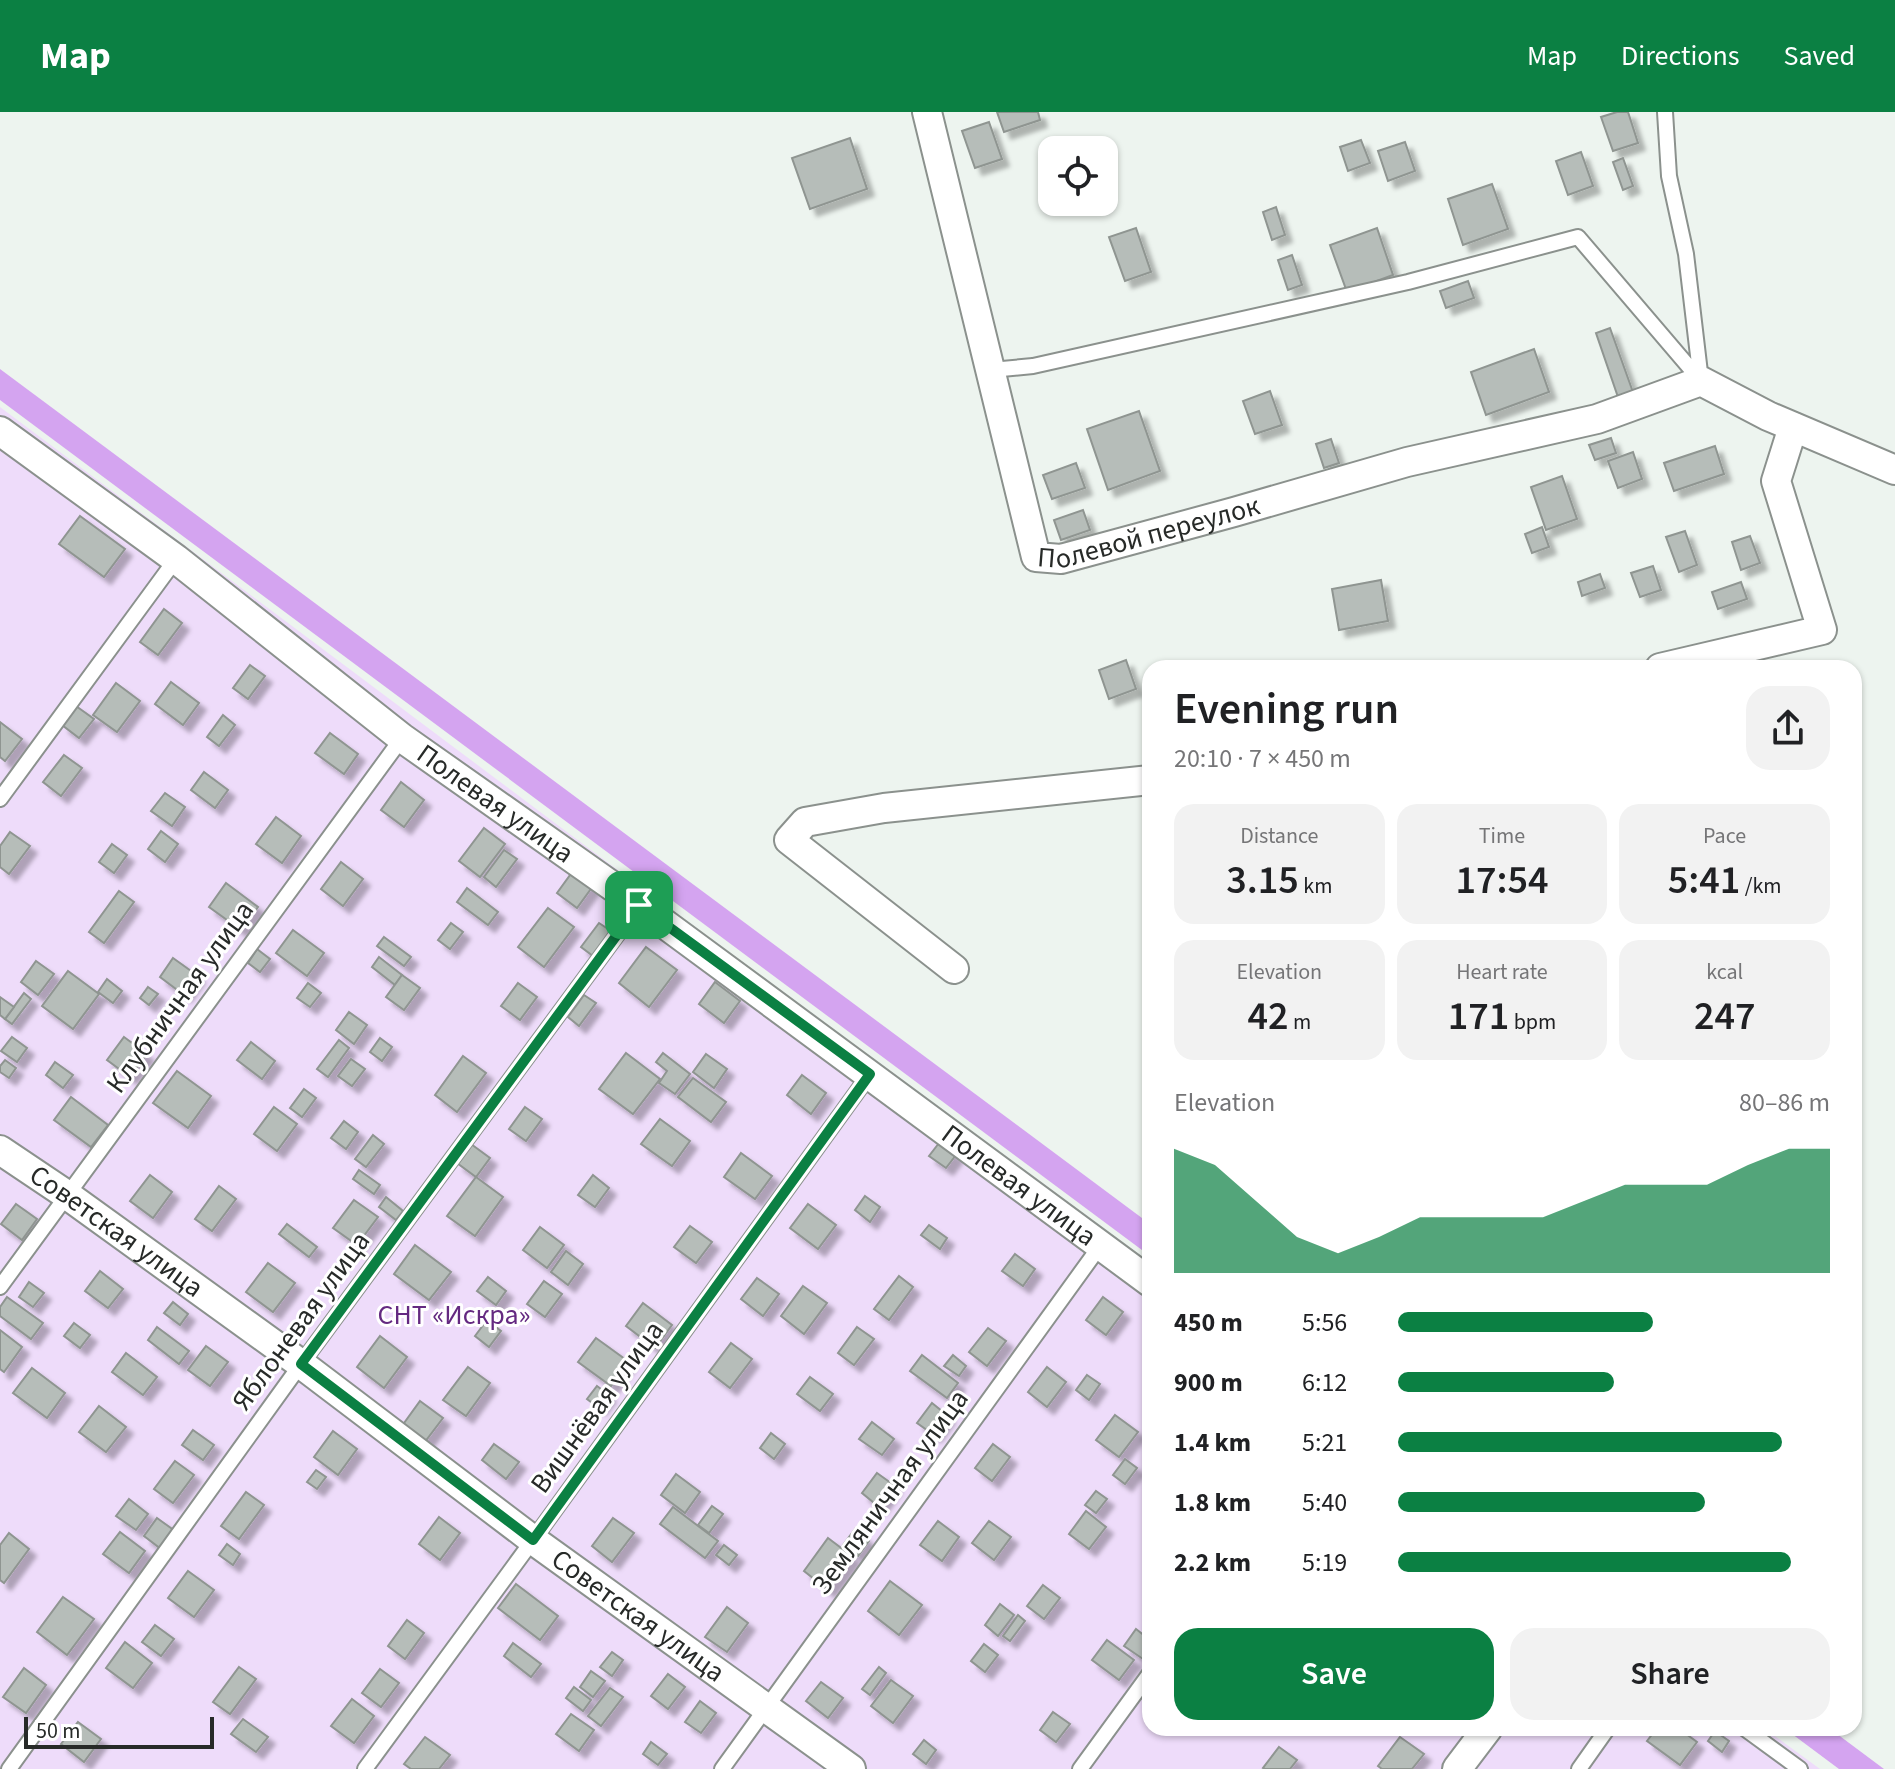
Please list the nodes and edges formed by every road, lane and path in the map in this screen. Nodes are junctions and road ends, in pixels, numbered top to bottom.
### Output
1 (927, 112) edge
2 (1665, 112) edge
3 (991, 370) junction
4 (1701, 381) junction
5 (1793, 427) junction
6 (0, 431) edge
7 (1895, 470) edge
8 (176, 559) junction
9 (1694, 660) edge
10 (402, 738) junction
11 (1142, 781) edge
12 (0, 799) edge
13 (639, 905) junction
14 (954, 969) dead end
15 (870, 1074) junction
16 (0, 1150) edge
17 (67, 1195) junction
18 (1100, 1246) junction
19 (1142, 1276) edge
20 (0, 1287) edge
21 (301, 1364) junction
22 (533, 1540) junction
23 (1142, 1684) edge
24 (766, 1707) junction
25 (1482, 1736) edge
26 (1602, 1736) edge
27 (1755, 1736) edge
28 (9, 1769) edge
29 (365, 1769) edge
30 (722, 1769) edge
31 (851, 1769) edge
32 (1080, 1769) edge
33 (1457, 1769) edge
34 (1579, 1769) edge
35 (1800, 1769) edge

1 - 3 street, Полевой переулок
2 - 4 lane
3 - 4 lane
3 - 4 street, Полевой переулок
4 - 5 street
5 - 7 street
5 - 9 street
6 - 8 street, Полевая улица
8 - 10 street, Полевая улица
8 - 12 lane
10 - 13 street, Полевая улица
10 - 17 lane, Клубничная улица
11 - 14 street
13 - 15 street, Полевая улица
13 - 21 lane, Яблоневая улица
15 - 18 street, Полевая улица
15 - 22 lane, Вишнёвая улица
16 - 17 street, Советская улица
17 - 20 lane, Клубничная улица
17 - 21 street, Советская улица
18 - 19 street, Полевая улица
18 - 24 lane, Земляничная улица
21 - 22 street, Советская улица
21 - 28 lane, Яблоневая улица
22 - 24 street, Советская улица
22 - 29 lane, Вишнёвая улица
23 - 32 lane
24 - 30 lane, Земляничная улица
24 - 31 street, Советская улица
25 - 33 street
26 - 34 lane
27 - 35 lane

